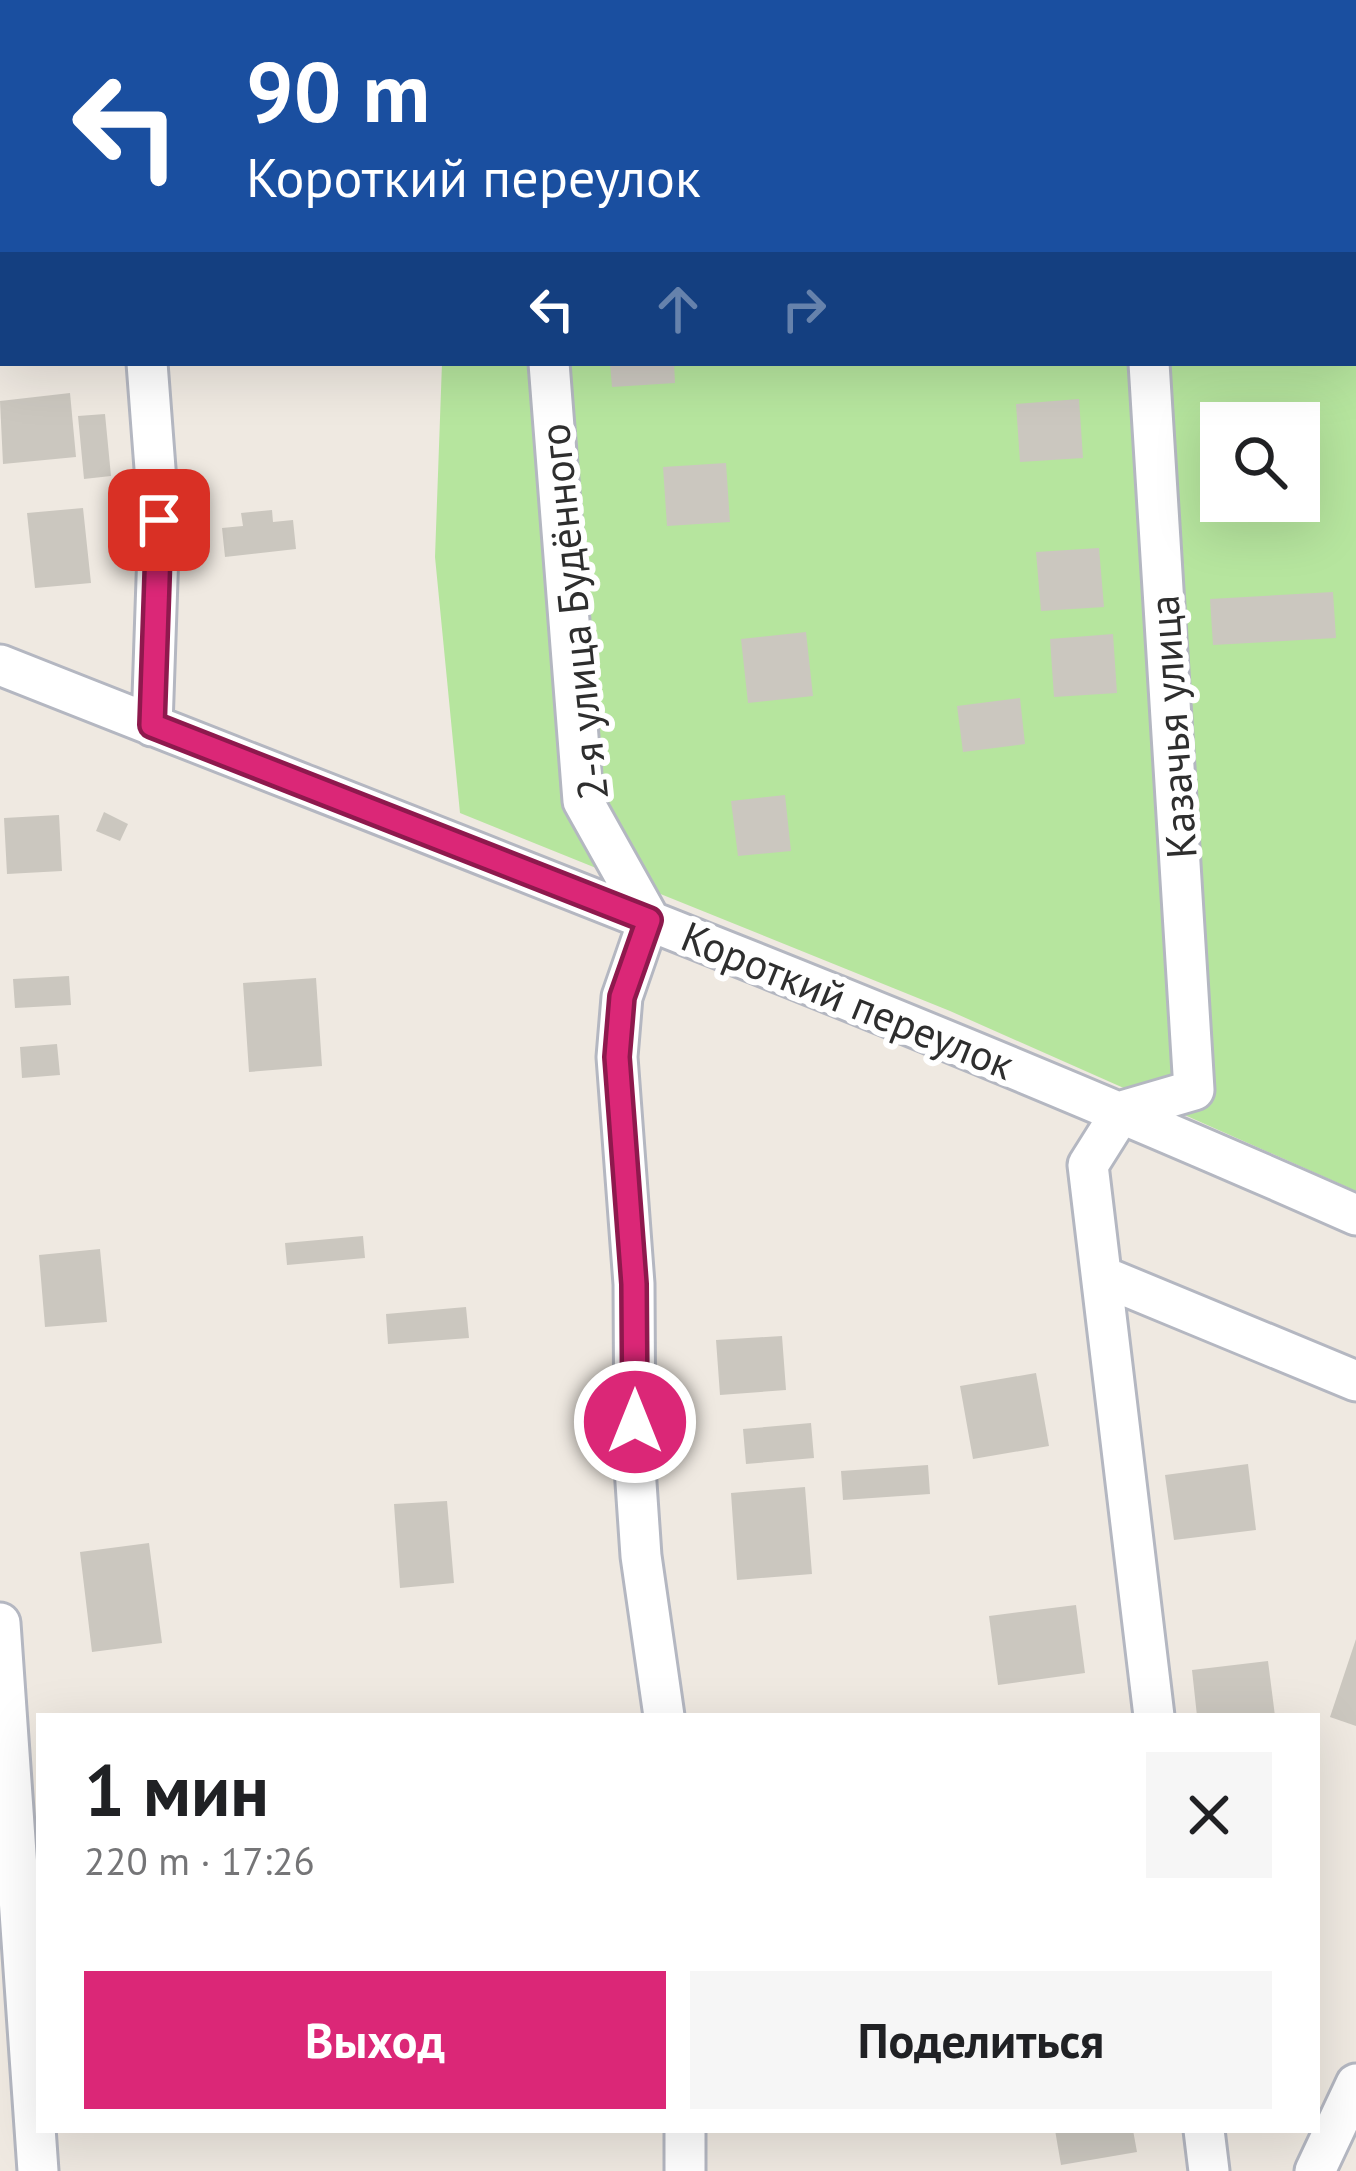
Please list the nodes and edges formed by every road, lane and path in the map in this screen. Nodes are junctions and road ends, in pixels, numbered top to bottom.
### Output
1 (147, 366) edge
2 (549, 366) edge
3 (1149, 366) edge
4 (0, 665) edge
5 (152, 725) junction
6 (649, 920) junction
7 (1123, 1112) junction
8 (1356, 1215) edge
9 (1102, 1276) junction
10 (1356, 1381) edge
11 (0, 1624) edge
12 (664, 1713) edge
13 (1154, 1713) edge
14 (1356, 2084) edge
15 (685, 2133) edge
16 (1204, 2133) edge
17 (38, 2171) edge
18 (685, 2171) edge
19 (1209, 2171) edge
20 (1315, 2171) edge

1 - 5 street
2 - 6 street, 2-я улица Будённого
3 - 7 street, Казачья улица
4 - 5 street, Короткий переулок
5 - 6 street, Короткий переулок
6 - 7 street, Короткий переулок
6 - 12 street
7 - 8 street, Короткий переулок
7 - 9 street
9 - 10 street
9 - 13 street
11 - 17 street
14 - 20 street
15 - 18 street
16 - 19 street

